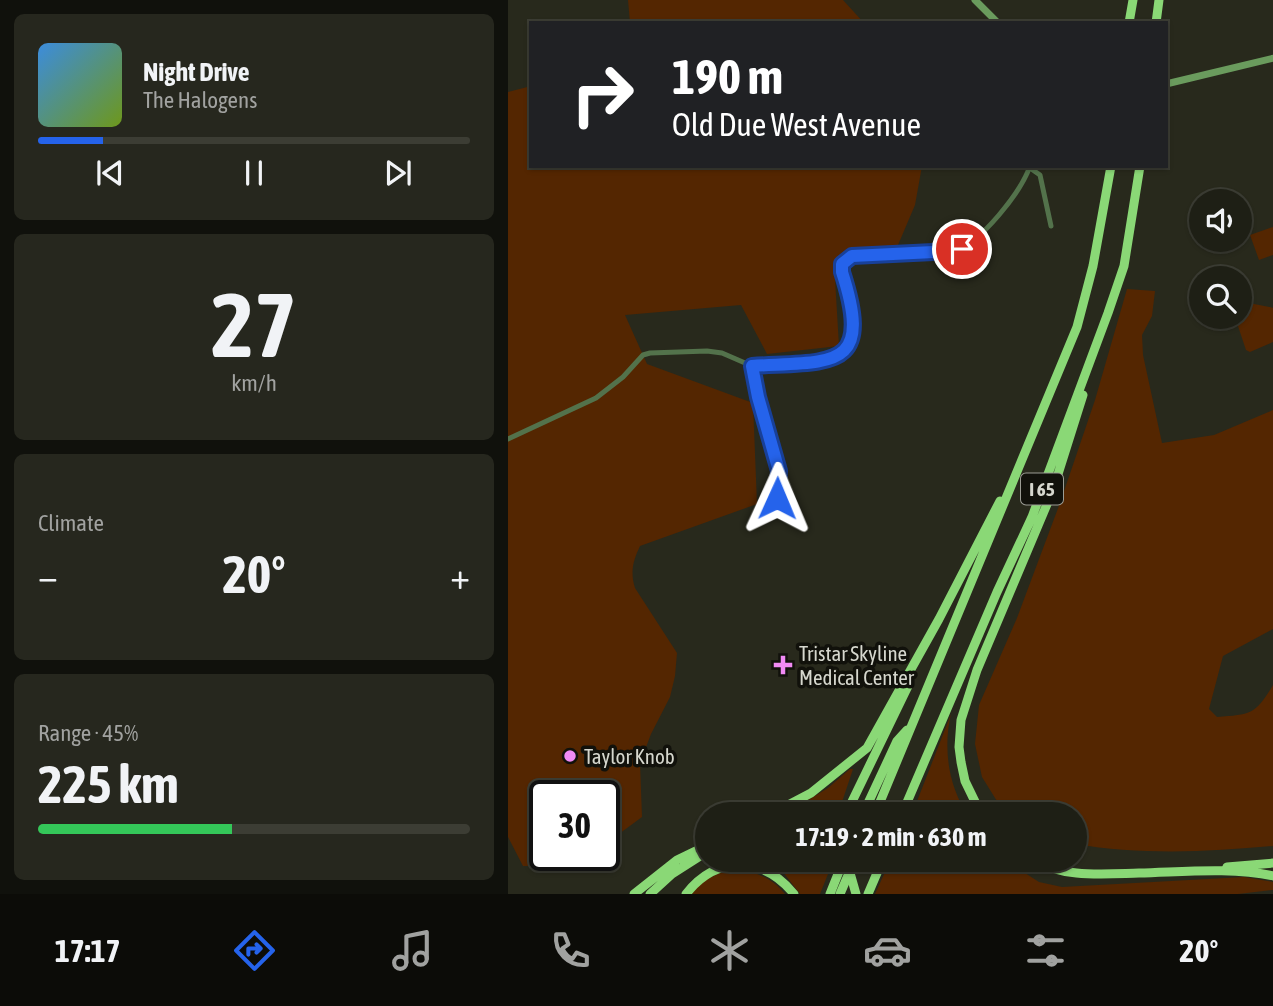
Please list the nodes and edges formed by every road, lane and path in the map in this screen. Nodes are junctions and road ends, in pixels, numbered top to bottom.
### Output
1 (975, 0) edge
2 (1133, 0) edge
3 (1159, 0) edge
4 (996, 21) edge
5 (1129, 21) edge
6 (1156, 21) edge
7 (1273, 58) edge
8 (1168, 84) edge
9 (1030, 168) edge
10 (1031, 168) edge
11 (1111, 168) edge
12 (1140, 168) edge
13 (1051, 226) dead end
14 (1108, 313) junction
15 (752, 366) junction
16 (508, 439) edge
17 (1031, 443) junction
18 (777, 498) dead end
19 (939, 619) junction
20 (913, 723) junction
21 (794, 802) edge
22 (851, 802) edge
23 (869, 802) edge
24 (880, 802) edge
25 (907, 802) edge
26 (975, 802) edge
27 (695, 851) edge
28 (1273, 858) edge
29 (695, 859) edge
30 (1273, 863) edge
31 (1242, 865) junction
32 (839, 872) edge
33 (849, 872) edge
34 (849, 872) edge
35 (877, 872) edge
36 (1066, 872) edge
37 (1194, 872) junction
38 (1273, 876) edge
39 (634, 894) edge
40 (650, 894) edge
41 (686, 894) edge
42 (794, 894) edge
43 (830, 894) edge
44 (840, 894) edge
45 (856, 894) edge
46 (868, 894) edge

1 - 4 main road
2 - 5 highway
3 - 6 highway
7 - 8 main road
9 - 15 street
10 - 13 street
11 - 17 highway, I 65
12 - 14 highway, I 65
14 - 25 highway, I 65
14 - 26 highway
15 - 16 street
15 - 18 street
17 - 19 highway
17 - 20 highway, I 65
19 - 21 highway
19 - 22 highway
20 - 23 highway
20 - 24 highway, I 65
27 - 39 highway
28 - 31 highway
29 - 40 highway
30 - 31 highway
31 - 37 highway
32 - 43 highway
33 - 45 highway, bridge
34 - 44 highway
35 - 46 highway
36 - 37 highway
37 - 38 highway
41 - 42 highway

